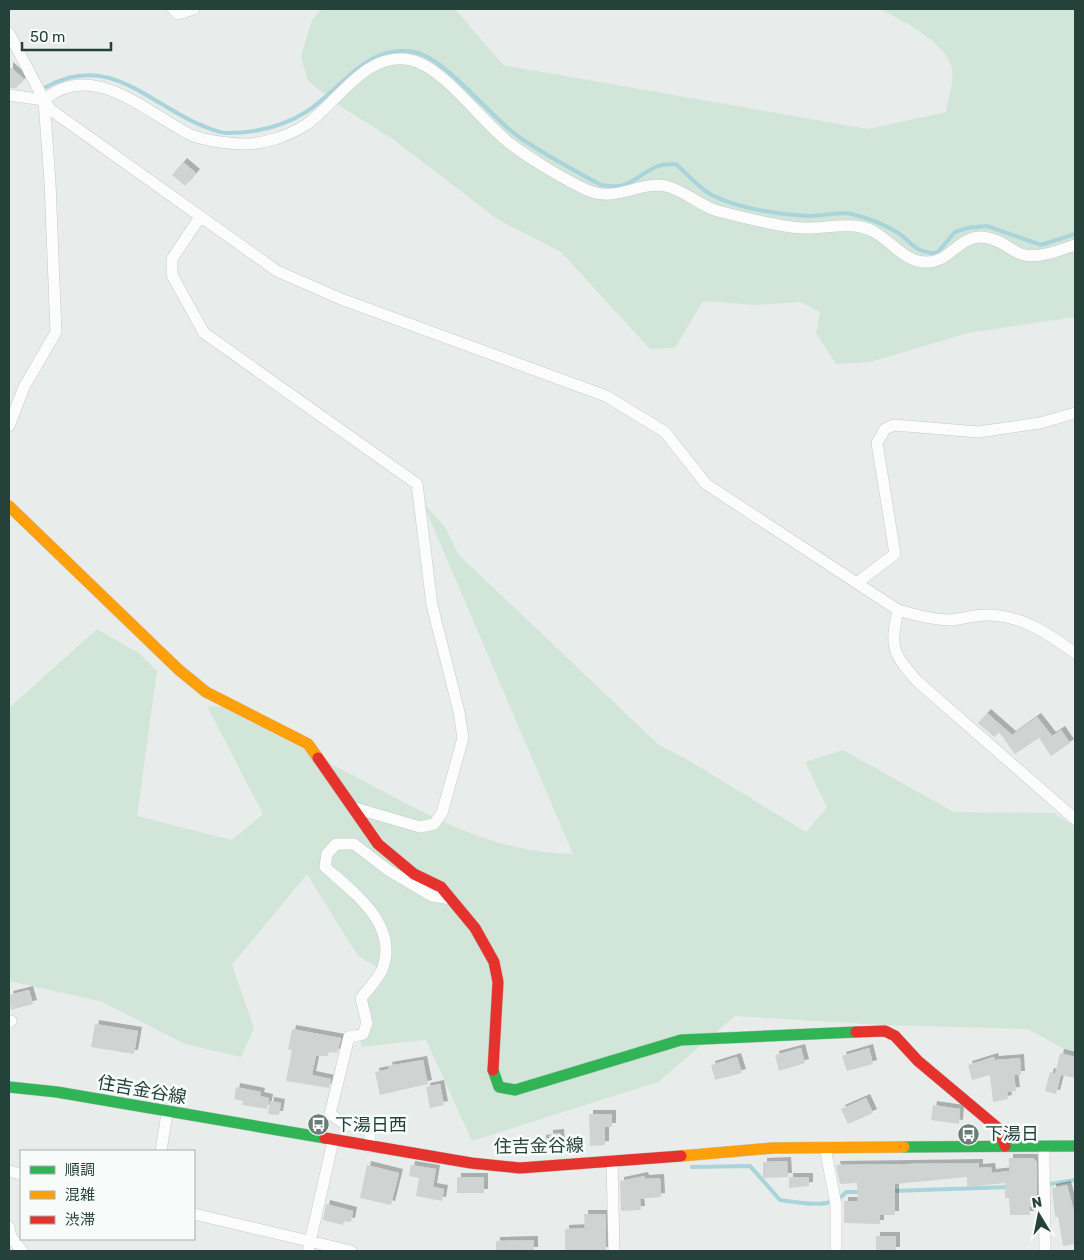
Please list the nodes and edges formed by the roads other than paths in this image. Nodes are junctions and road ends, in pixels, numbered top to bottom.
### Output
1 (173, 9) edge
2 (194, 9) edge
3 (9, 33) edge
4 (9, 95) edge
5 (44, 100) junction
6 (200, 217) junction
7 (1075, 245) edge
8 (1075, 413) edge
9 (9, 426) edge
10 (9, 506) edge
11 (858, 582) junction
12 (898, 610) junction
13 (1075, 653) edge
14 (356, 808) junction
15 (1075, 819) edge
16 (451, 899) junction
17 (9, 1087) edge
18 (167, 1113) junction
19 (333, 1141) junction
20 (1005, 1146) junction
21 (1044, 1146) junction
22 (1075, 1146) edge
23 (370, 1147) junction
24 (825, 1147) junction
25 (161, 1150) edge
26 (612, 1161) junction
27 (195, 1214) edge
28 (9, 1227) edge
29 (309, 1246) edge
30 (22, 1251) edge
31 (351, 1251) edge
32 (614, 1251) edge
33 (836, 1251) edge
34 (1045, 1251) edge

1 - 2 street
3 - 5 street
4 - 5 street
5 - 6 street
5 - 7 street
5 - 9 street
6 - 11 street
6 - 14 street
8 - 11 street
10 - 14 street
11 - 12 street
12 - 13 street
12 - 15 street
14 - 16 street
16 - 20 street
16 - 23 street
17 - 18 street, 住吉金谷線
18 - 19 street, 住吉金谷線
18 - 25 street
19 - 23 street, 住吉金谷線
19 - 29 street
20 - 21 street, 住吉金谷線
20 - 24 street, 住吉金谷線
21 - 22 street, 住吉金谷線
21 - 34 street
23 - 26 street, 住吉金谷線
24 - 26 street, 住吉金谷線
24 - 33 street
26 - 32 street
27 - 29 street
28 - 30 street
29 - 31 street

